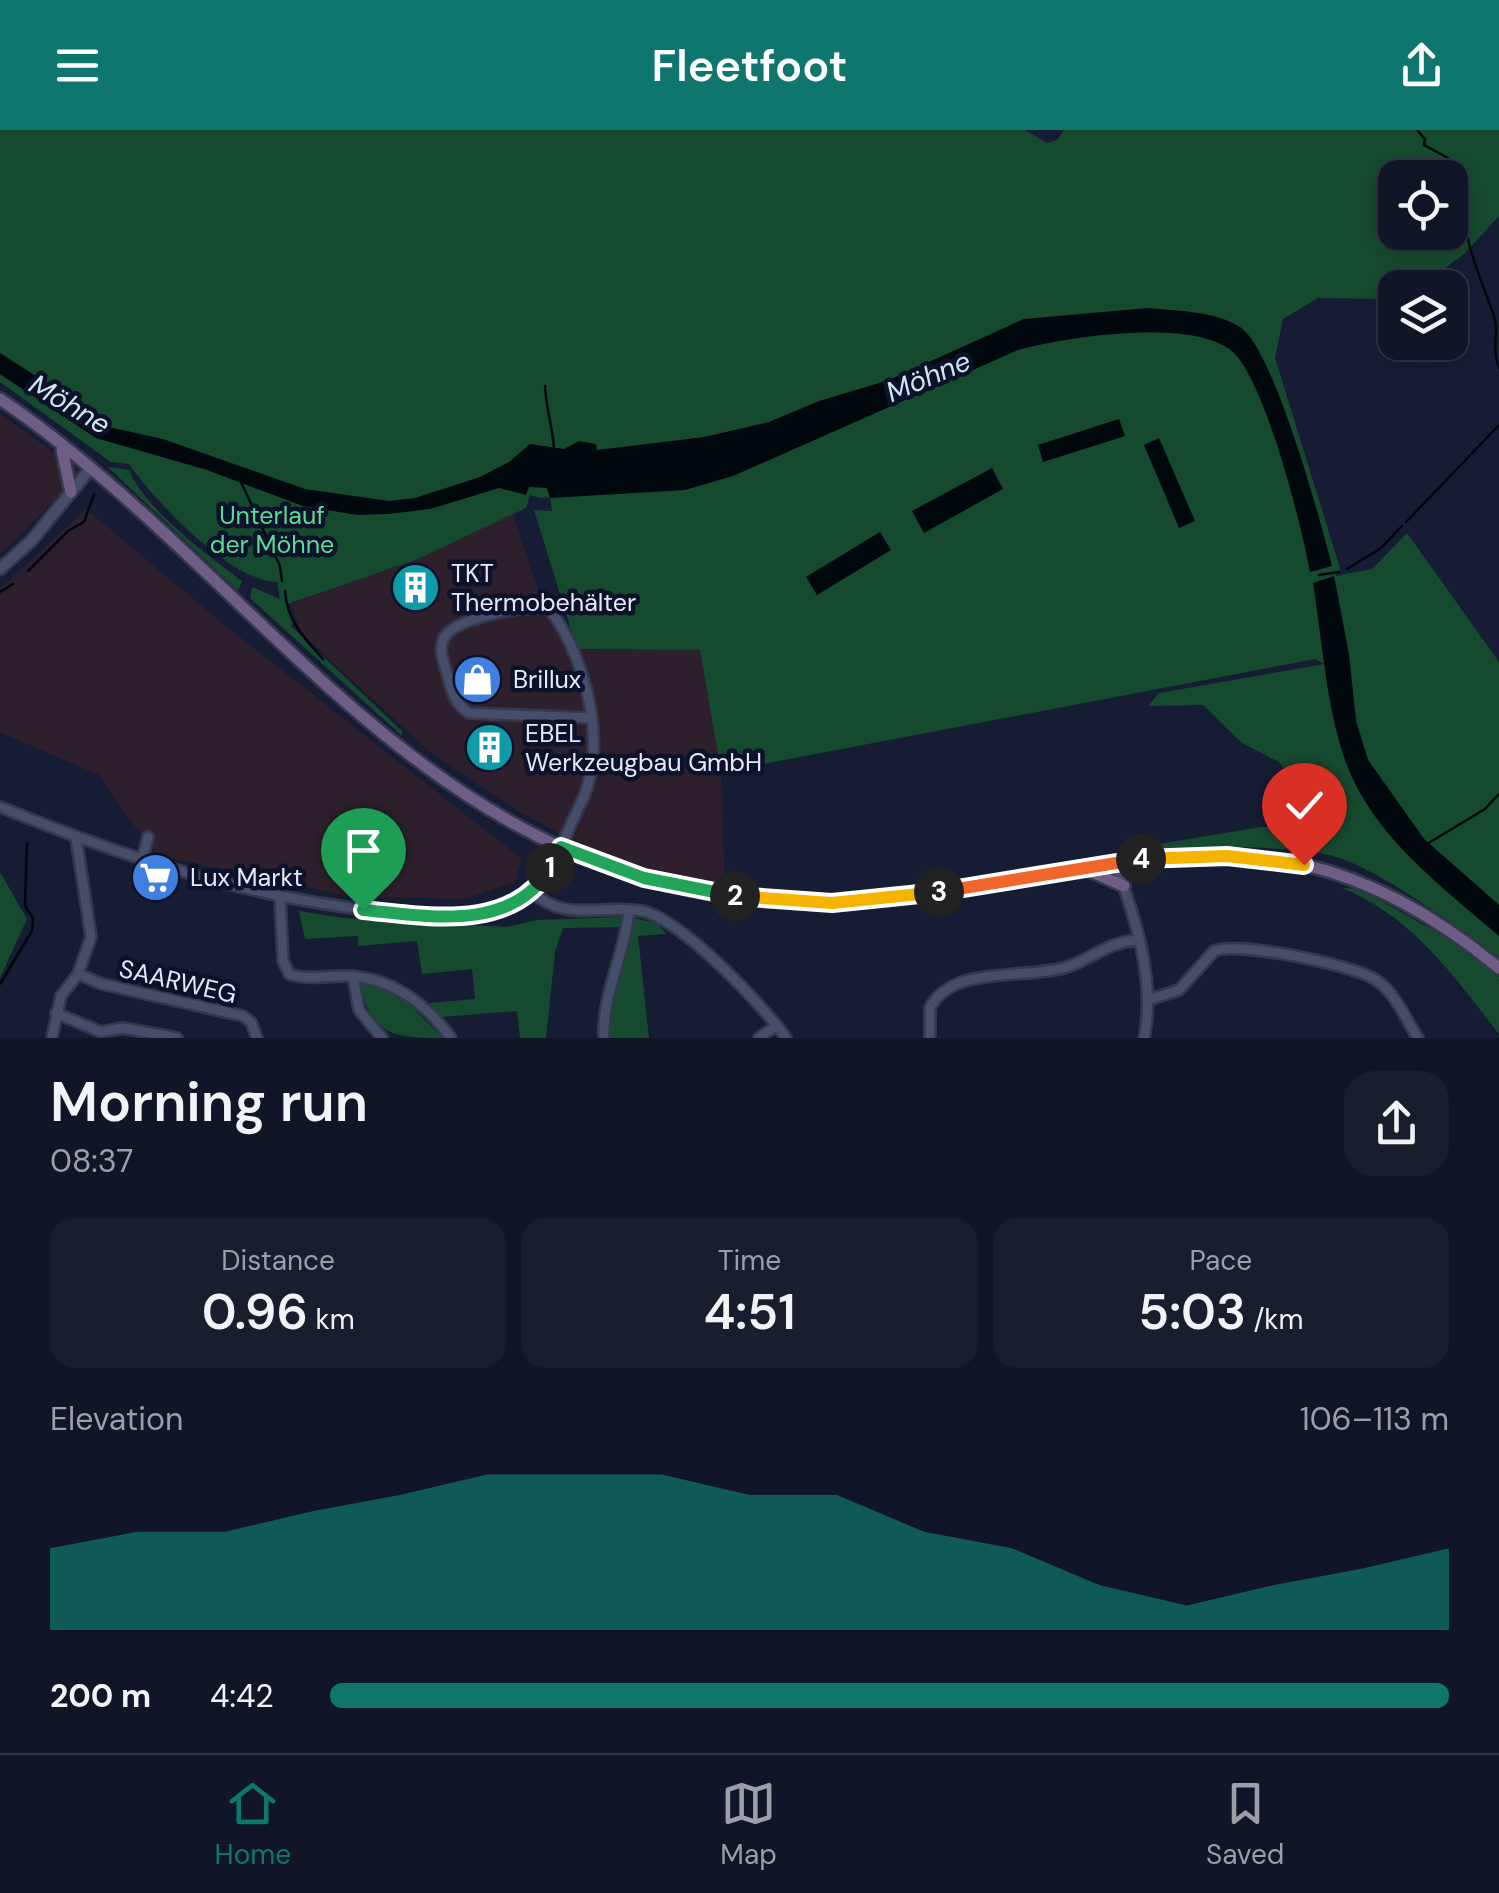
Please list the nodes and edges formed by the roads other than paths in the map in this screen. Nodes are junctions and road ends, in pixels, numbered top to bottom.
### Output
1 (0, 399) edge
2 (61, 446) junction
3 (90, 469) junction
4 (72, 492) junction
5 (0, 569) edge
6 (590, 718) junction
7 (0, 807) edge
8 (76, 837) junction
9 (148, 838) dead end
10 (561, 847) junction
11 (142, 859) junction
12 (1115, 863) junction
13 (1082, 868) junction
14 (1124, 886) junction
15 (532, 892) junction
16 (280, 896) junction
17 (628, 910) junction
18 (1138, 940) junction
19 (1499, 968) edge
20 (78, 974) junction
21 (353, 976) junction
22 (1148, 1000) junction
23 (56, 1012) junction
24 (777, 1025) junction
25 (101, 1035) edge
26 (52, 1038) edge
27 (177, 1038) edge
28 (257, 1038) edge
29 (382, 1038) edge
30 (451, 1038) edge
31 (604, 1038) edge
32 (759, 1038) edge
33 (786, 1038) edge
34 (930, 1038) edge
35 (1144, 1038) edge
36 (1418, 1038) edge

1 - 2 main road
2 - 3 main road
2 - 4 main road
3 - 4 street
3 - 10 main road
4 - 5 street
6 - 6 street
6 - 10 street
7 - 8 street
8 - 11 street
8 - 20 street
9 - 11 street
10 - 13 main road
10 - 15 street
11 - 16 street
12 - 13 main road
12 - 14 street
12 - 19 main road
13 - 14 main road
14 - 18 street
15 - 16 street
15 - 17 street
16 - 21 street
17 - 24 street
17 - 31 street
18 - 22 street
18 - 34 street
20 - 23 street
20 - 28 street, SAARWEG
21 - 29 street
21 - 30 street
22 - 35 street
22 - 36 street
23 - 25 street
23 - 26 street
24 - 32 street
24 - 33 street
25 - 27 street

